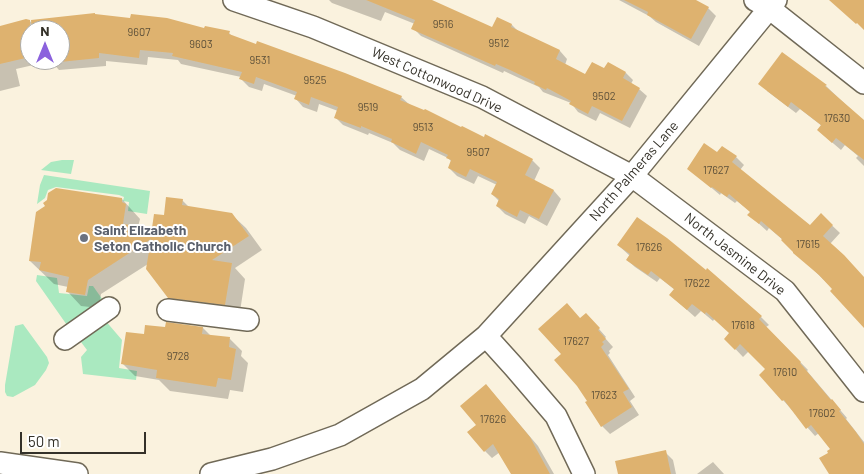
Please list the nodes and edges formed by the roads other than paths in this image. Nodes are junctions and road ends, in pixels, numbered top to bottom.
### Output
1 (234, 0) edge
2 (767, 3) edge
3 (864, 84) edge
4 (632, 176) junction
5 (109, 308) dead end
6 (168, 310) dead end
7 (248, 320) dead end
8 (486, 336) junction
9 (64, 338) dead end
10 (864, 391) edge
11 (0, 463) edge
12 (72, 474) edge
13 (77, 474) edge
14 (211, 474) edge
15 (584, 474) edge

1 - 4 street, West Cottonwood Drive
2 - 3 street
2 - 4 street, North Palmeras Lane
4 - 8 street, North Palmeras Lane
4 - 10 street, North Jasmine Drive
5 - 9 street
6 - 7 street
8 - 14 street, North Palmeras Lane
8 - 15 street
11 - 12 street
12 - 13 street

